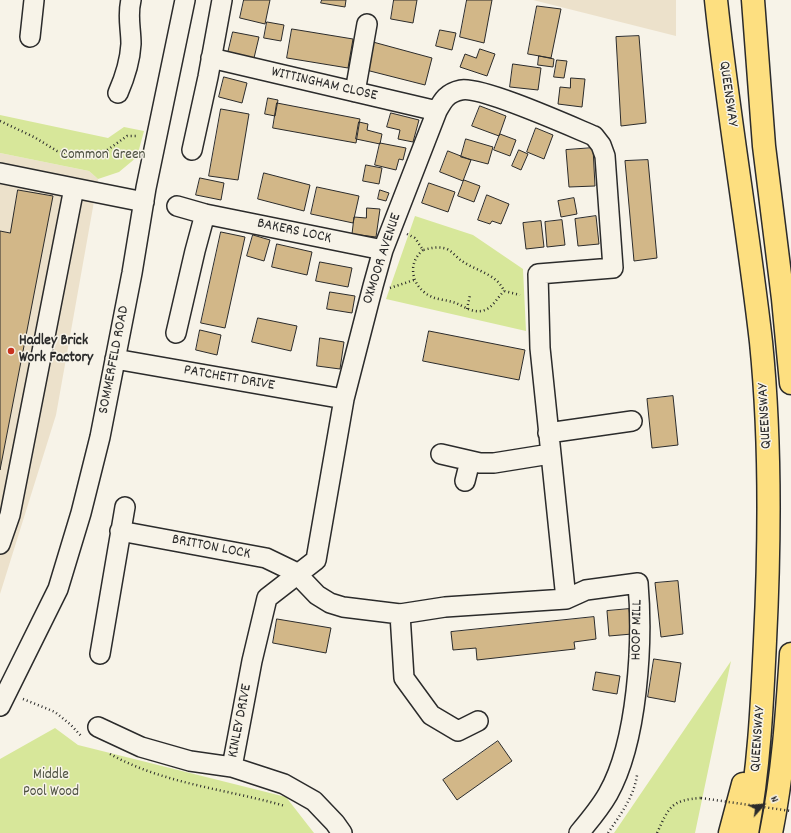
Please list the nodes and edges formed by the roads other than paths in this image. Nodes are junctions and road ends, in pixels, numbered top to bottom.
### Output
1 (34, 0) edge
2 (131, 0) edge
3 (185, 0) edge
4 (222, 0) edge
5 (716, 0) edge
6 (753, 0) edge
7 (367, 24) dead end
8 (30, 37) dead end
9 (211, 60) junction
10 (355, 92) junction
11 (118, 93) dead end
12 (437, 111) junction
13 (192, 150) dead end
14 (0, 173) edge
15 (74, 188) junction
16 (144, 202) junction
17 (177, 206) dead end
18 (205, 214) junction
19 (383, 250) junction
20 (176, 333) dead end
21 (115, 359) junction
22 (791, 383) edge
23 (344, 399) junction
24 (632, 421) dead end
25 (548, 433) junction
26 (441, 454) dead end
27 (550, 454) junction
28 (470, 461) junction
29 (465, 481) dead end
30 (125, 507) dead end
31 (120, 531) junction
32 (0, 544) edge
33 (299, 575) junction
34 (566, 599) junction
35 (400, 614) junction
36 (100, 654) dead end
37 (791, 654) edge
38 (0, 706) edge
39 (760, 709) junction
40 (478, 721) dead end
41 (98, 727) dead end
42 (232, 767) junction
43 (785, 804) edge
44 (342, 833) edge
45 (579, 833) edge
46 (730, 833) edge
47 (747, 833) edge
48 (771, 833) edge
49 (776, 833) edge

1 - 8 street
2 - 11 street
3 - 16 street, SOMMERFELD ROAD
4 - 9 street
5 - 39 highway, QUEENSWAY
6 - 22 highway, QUEENSWAY
7 - 10 street
9 - 10 street, WITTINGHAM CLOSE
9 - 13 street
10 - 12 street, WITTINGHAM CLOSE
12 - 19 street, OXMOOR AVENUE
12 - 25 street, OXMOOR AVENUE
14 - 15 street
15 - 16 street
15 - 32 street
16 - 21 street, SOMMERFELD ROAD
17 - 18 street, BAKERS LOCK
18 - 19 street, BAKERS LOCK
18 - 20 street
19 - 23 street, OXMOOR AVENUE
21 - 23 street, PATCHETT DRIVE
21 - 38 street, SOMMERFELD ROAD
23 - 33 street, OXMOOR AVENUE
24 - 25 street
25 - 27 street
26 - 28 street
27 - 28 street
27 - 34 street
28 - 29 street
30 - 31 street
31 - 33 street, BRITTON LOCK
31 - 36 street
33 - 35 street, HOOP MILL
33 - 42 street, KINLEY DRIVE
34 - 35 street, HOOP MILL
34 - 45 street, HOOP MILL
35 - 40 street
37 - 43 highway, QUEENSWAY
39 - 46 highway
39 - 47 highway, QUEENSWAY
41 - 42 street, KINLEY DRIVE
42 - 44 street
43 - 48 highway, QUEENSWAY
43 - 49 highway

